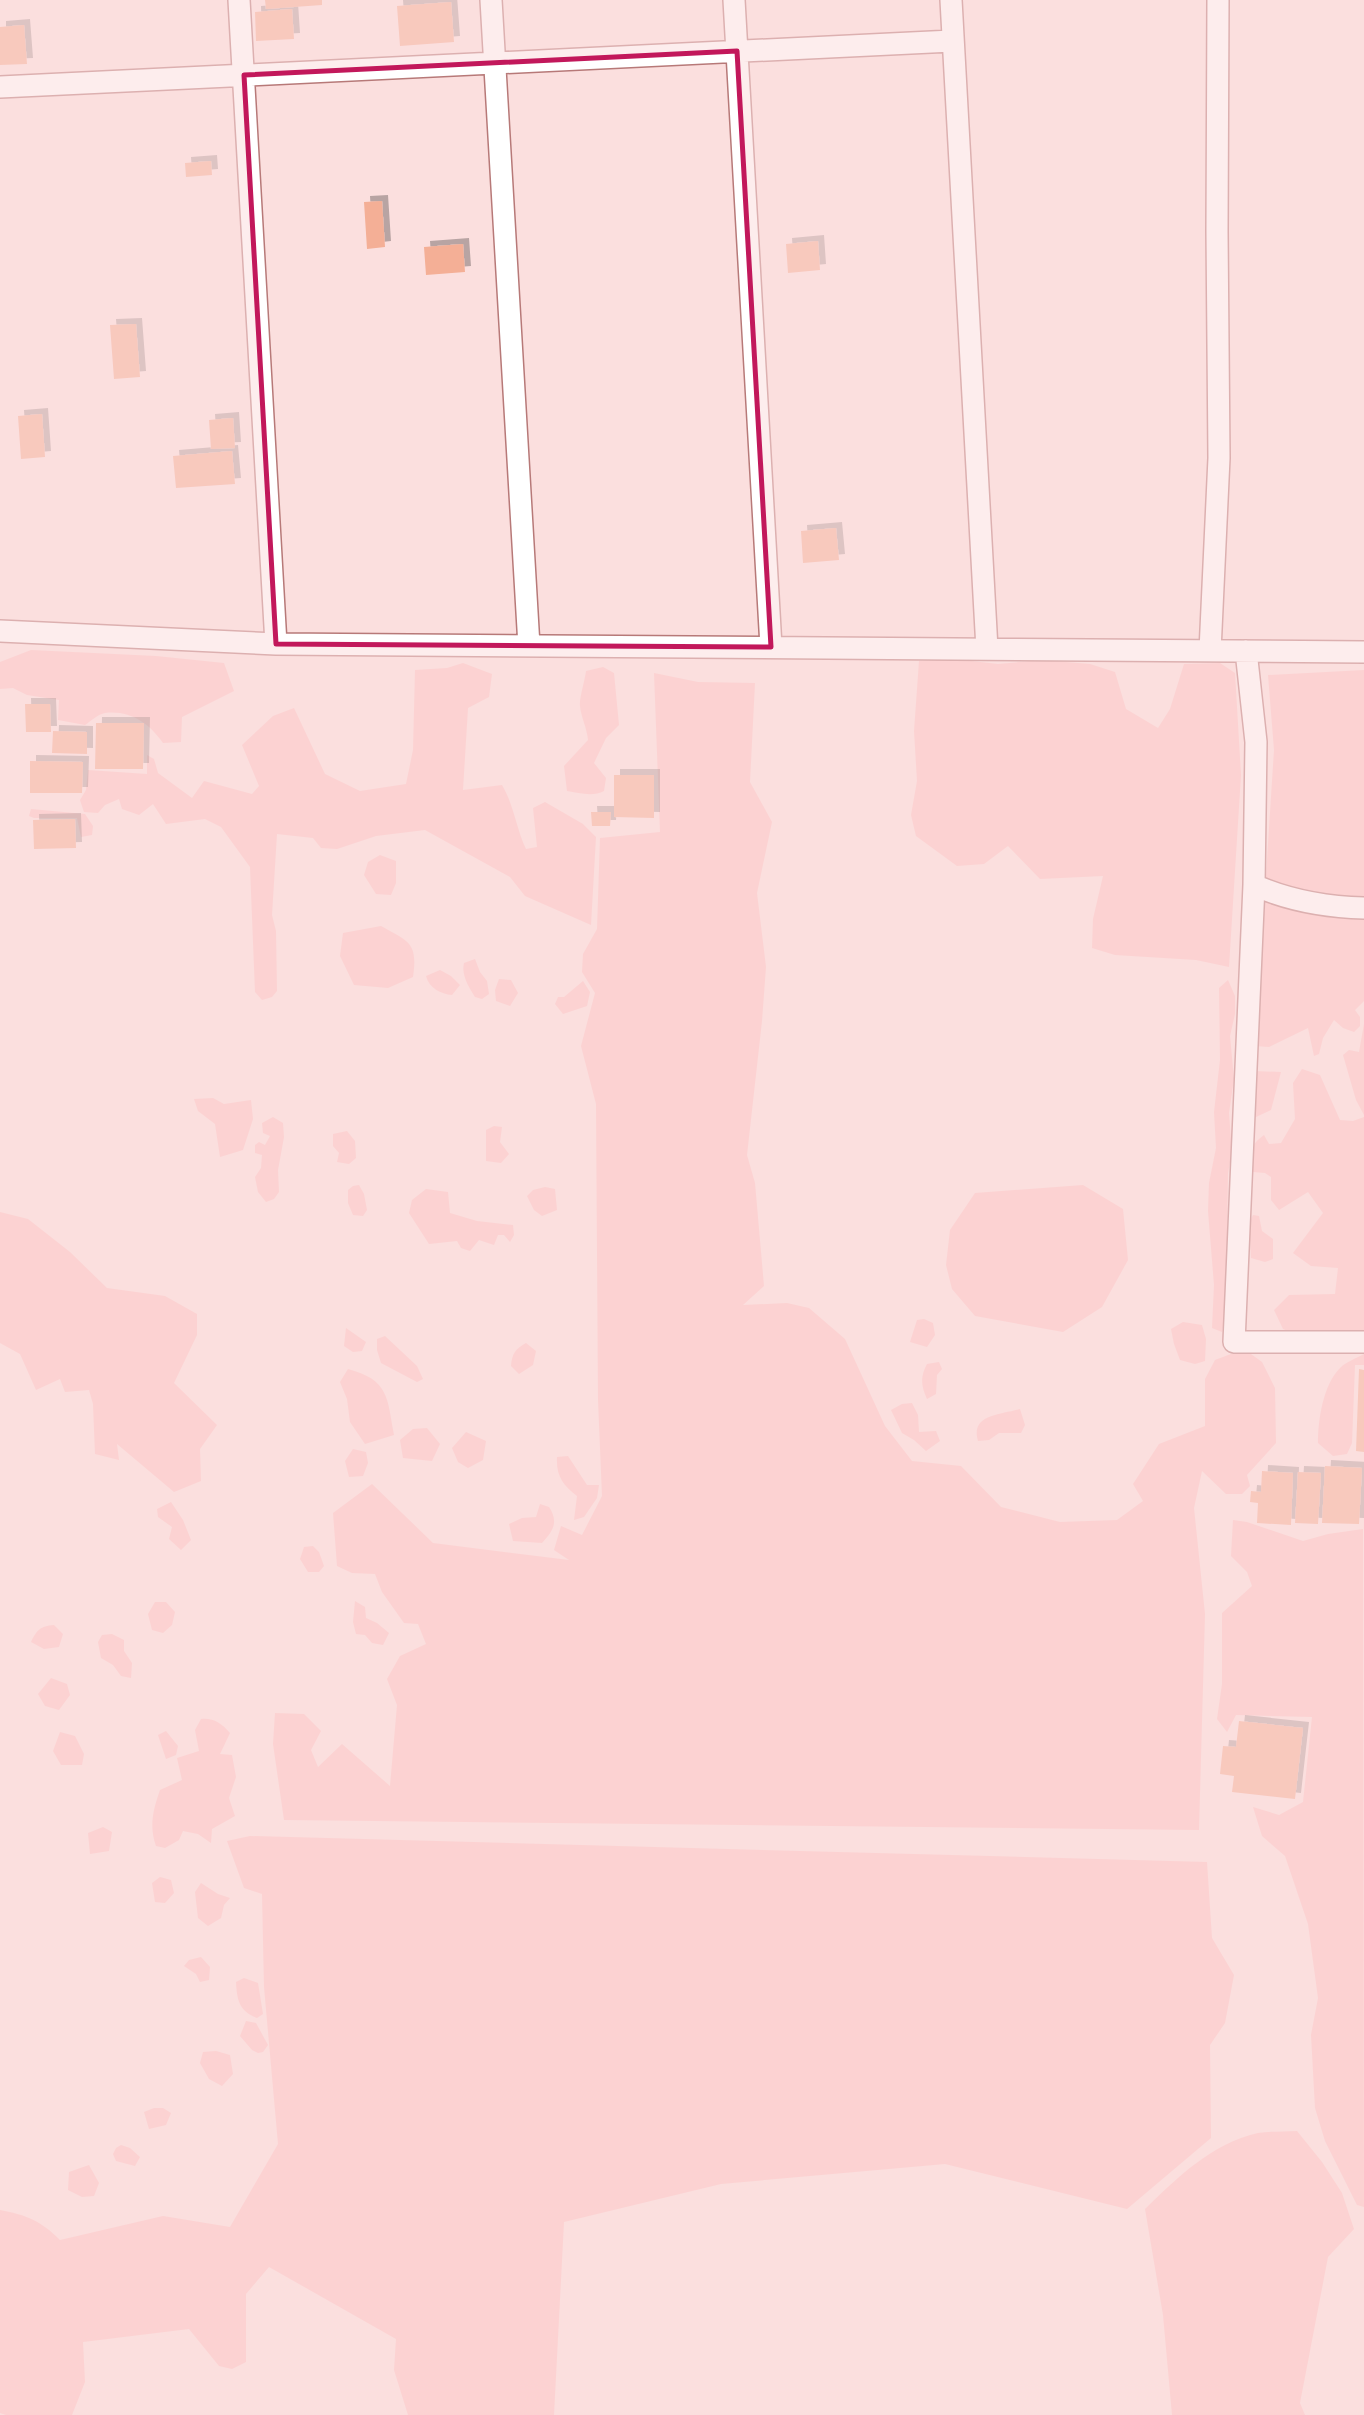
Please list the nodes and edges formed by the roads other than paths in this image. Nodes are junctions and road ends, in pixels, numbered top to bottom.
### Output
1 (239, 0) edge
2 (491, 0) edge
3 (734, 0) edge
4 (951, 0) edge
5 (1218, 0) edge
6 (953, 41) junction
7 (737, 51) junction
8 (495, 63) junction
9 (244, 75) junction
10 (0, 87) edge
11 (0, 631) edge
12 (276, 643) junction
13 (529, 646) junction
14 (771, 647) junction
15 (987, 649) junction
16 (1210, 651) junction
17 (1246, 651) junction
18 (1364, 652) edge
19 (1254, 885) junction
20 (1364, 908) edge
21 (1364, 1342) edge

1 - 9 street
2 - 8 street
3 - 7 street
4 - 6 street
5 - 16 street
6 - 7 street
6 - 15 street
7 - 8 street
7 - 14 street
8 - 9 street
8 - 13 street
9 - 10 street
9 - 12 street
11 - 12 street
12 - 13 street
13 - 14 street
14 - 15 street
15 - 16 street
16 - 17 street
17 - 18 street
17 - 19 street
19 - 20 street
19 - 21 street

